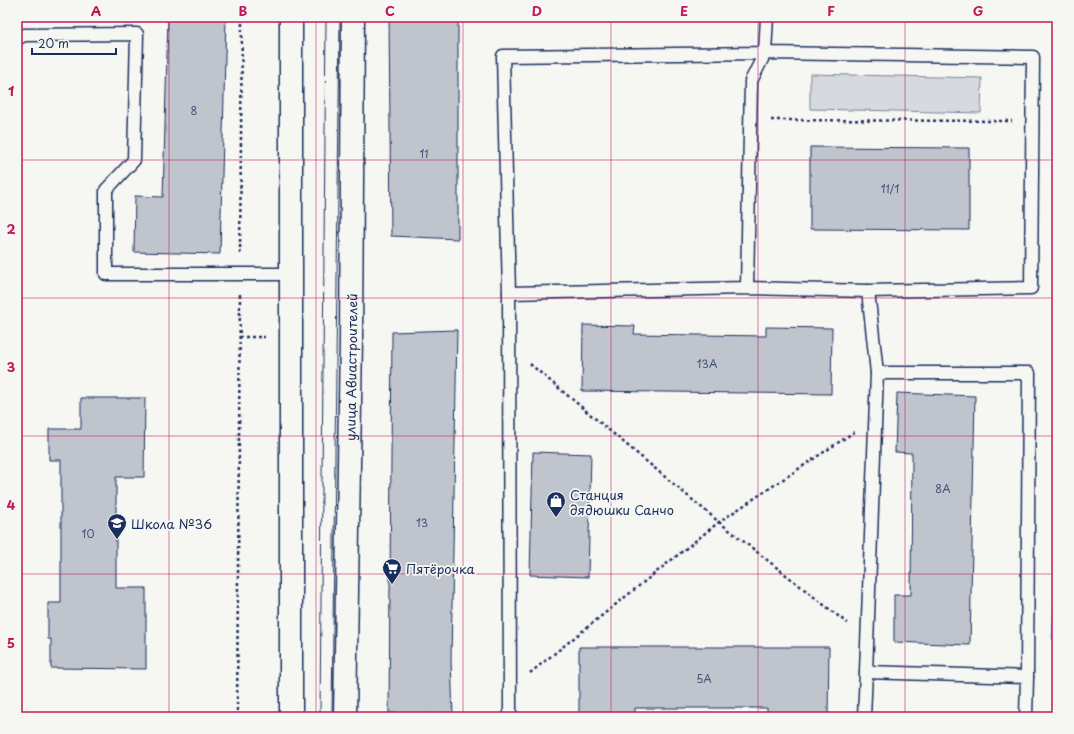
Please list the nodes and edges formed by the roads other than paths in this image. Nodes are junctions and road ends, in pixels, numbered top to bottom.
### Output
1 (292, 17) edge
2 (353, 17) edge
3 (767, 17) edge
4 (17, 39) edge
5 (765, 53) junction
6 (292, 274) junction
7 (747, 288) junction
8 (868, 291) junction
9 (509, 293) junction
10 (877, 373) junction
11 (866, 672) junction
12 (1027, 677) junction
13 (292, 717) edge
14 (345, 717) edge
15 (510, 717) edge
16 (864, 717) edge
17 (1026, 717) edge

1 - 6 main road
2 - 14 main road, улица Авиастроителей
3 - 5 lane
4 - 6 lane
5 - 7 lane
5 - 8 lane
5 - 9 lane
6 - 13 main road
7 - 8 lane
7 - 9 lane
8 - 10 lane
9 - 15 lane
10 - 11 lane
10 - 12 lane
11 - 12 lane
11 - 16 lane
12 - 17 lane

